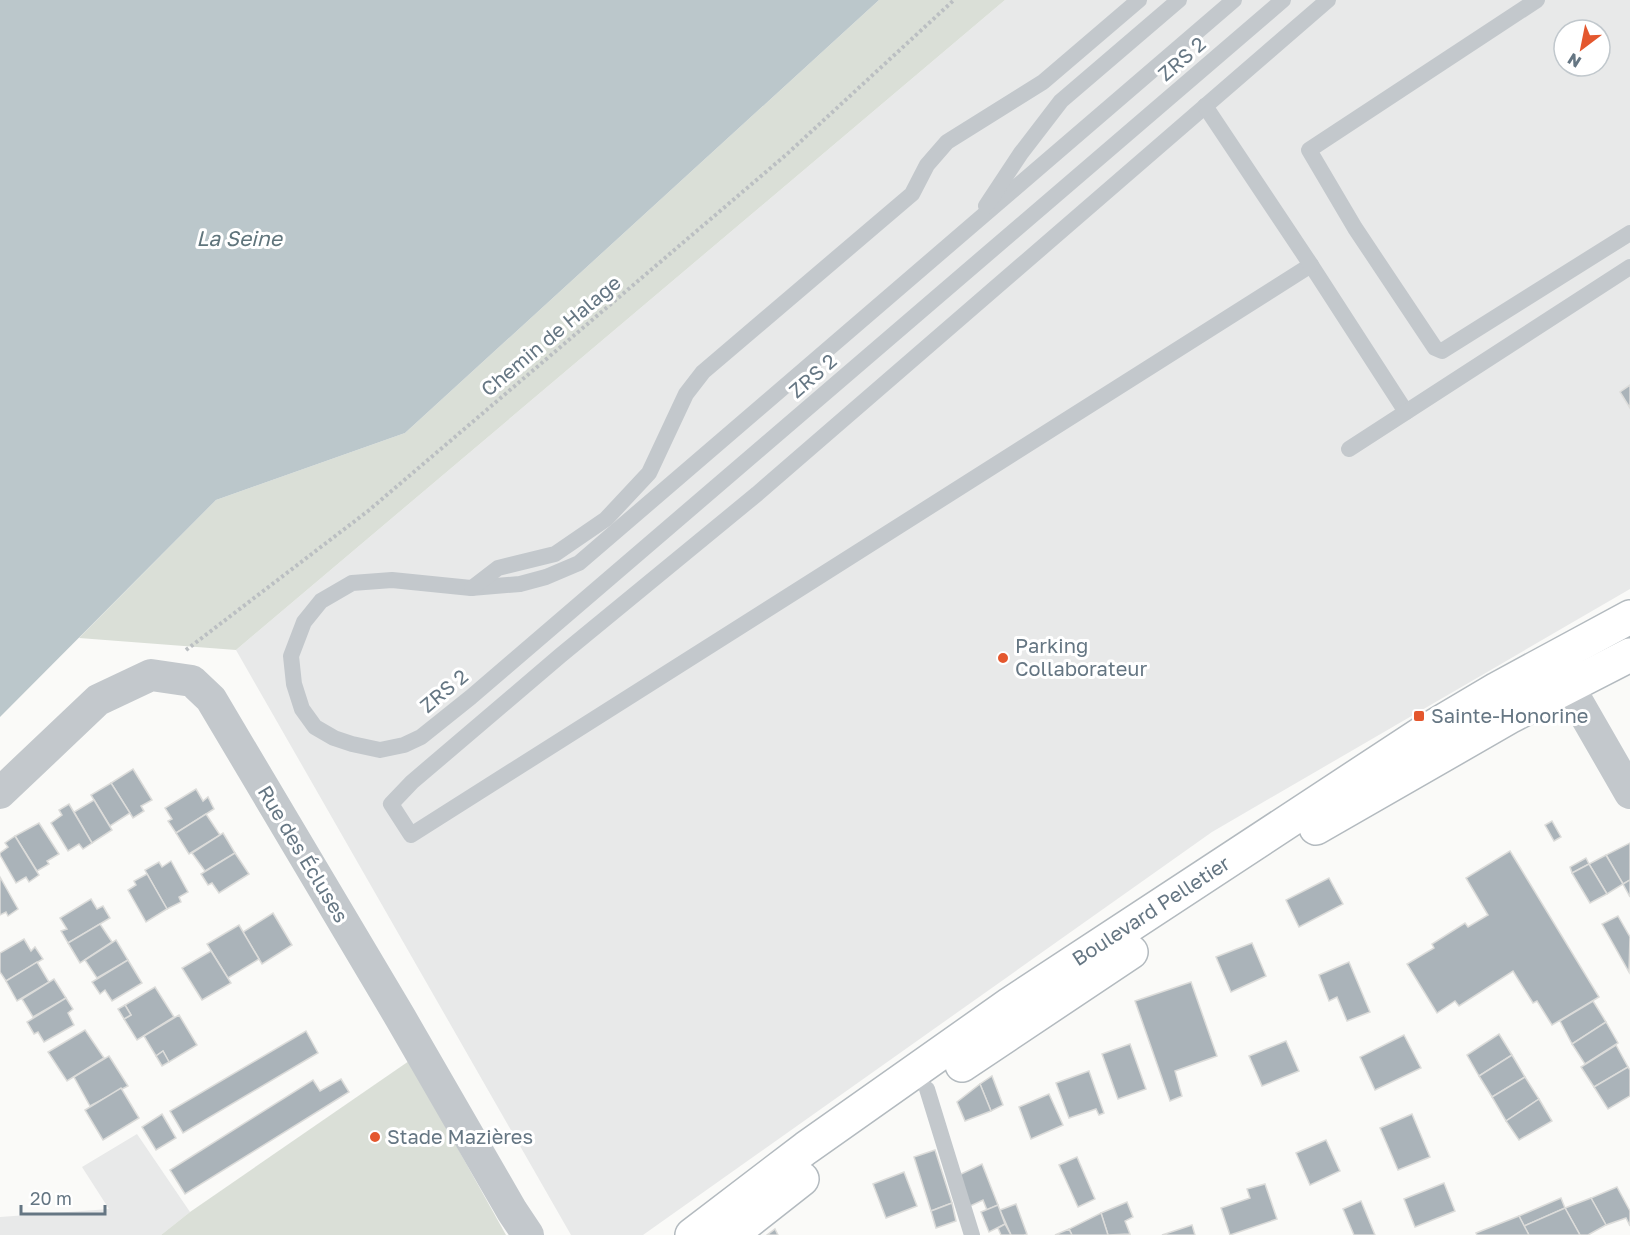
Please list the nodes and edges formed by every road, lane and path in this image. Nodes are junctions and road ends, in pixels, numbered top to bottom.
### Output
1 (954, 0) edge
2 (1139, 0) edge
3 (1179, 0) edge
4 (1234, 0) edge
5 (1283, 0) edge
6 (1328, 0) edge
7 (1538, 0) edge
8 (1205, 106) junction
9 (974, 224) junction
10 (1630, 233) edge
11 (1311, 265) junction
12 (1630, 267) edge
13 (1406, 412) junction
14 (1349, 448) dead end
15 (471, 588) junction
16 (1630, 617) edge
17 (1630, 656) edge
18 (1544, 663) junction
19 (151, 675) junction
20 (1569, 687) junction
21 (0, 793) edge
22 (1630, 793) edge
23 (927, 1089) junction
24 (528, 1235) edge
25 (692, 1235) edge
26 (731, 1235) edge
27 (972, 1235) edge

1 - 19 path, Chemin de Halage
2 - 15 lane
3 - 9 lane, ZRS 2
4 - 9 lane, ZRS 2
5 - 15 lane, ZRS 2
6 - 8 lane
7 - 10 lane
8 - 11 lane
8 - 11 lane
9 - 15 lane, ZRS 2
11 - 13 lane
12 - 13 lane
13 - 14 lane
16 - 18 main road, Boulevard Pelletier
17 - 20 main road, Boulevard Pelletier
18 - 20 street
18 - 25 main road, Boulevard Pelletier
19 - 21 street
19 - 24 street, Rue des Écluses
20 - 22 street
20 - 23 main road, Boulevard Pelletier
23 - 26 main road, Boulevard Pelletier
23 - 27 lane

